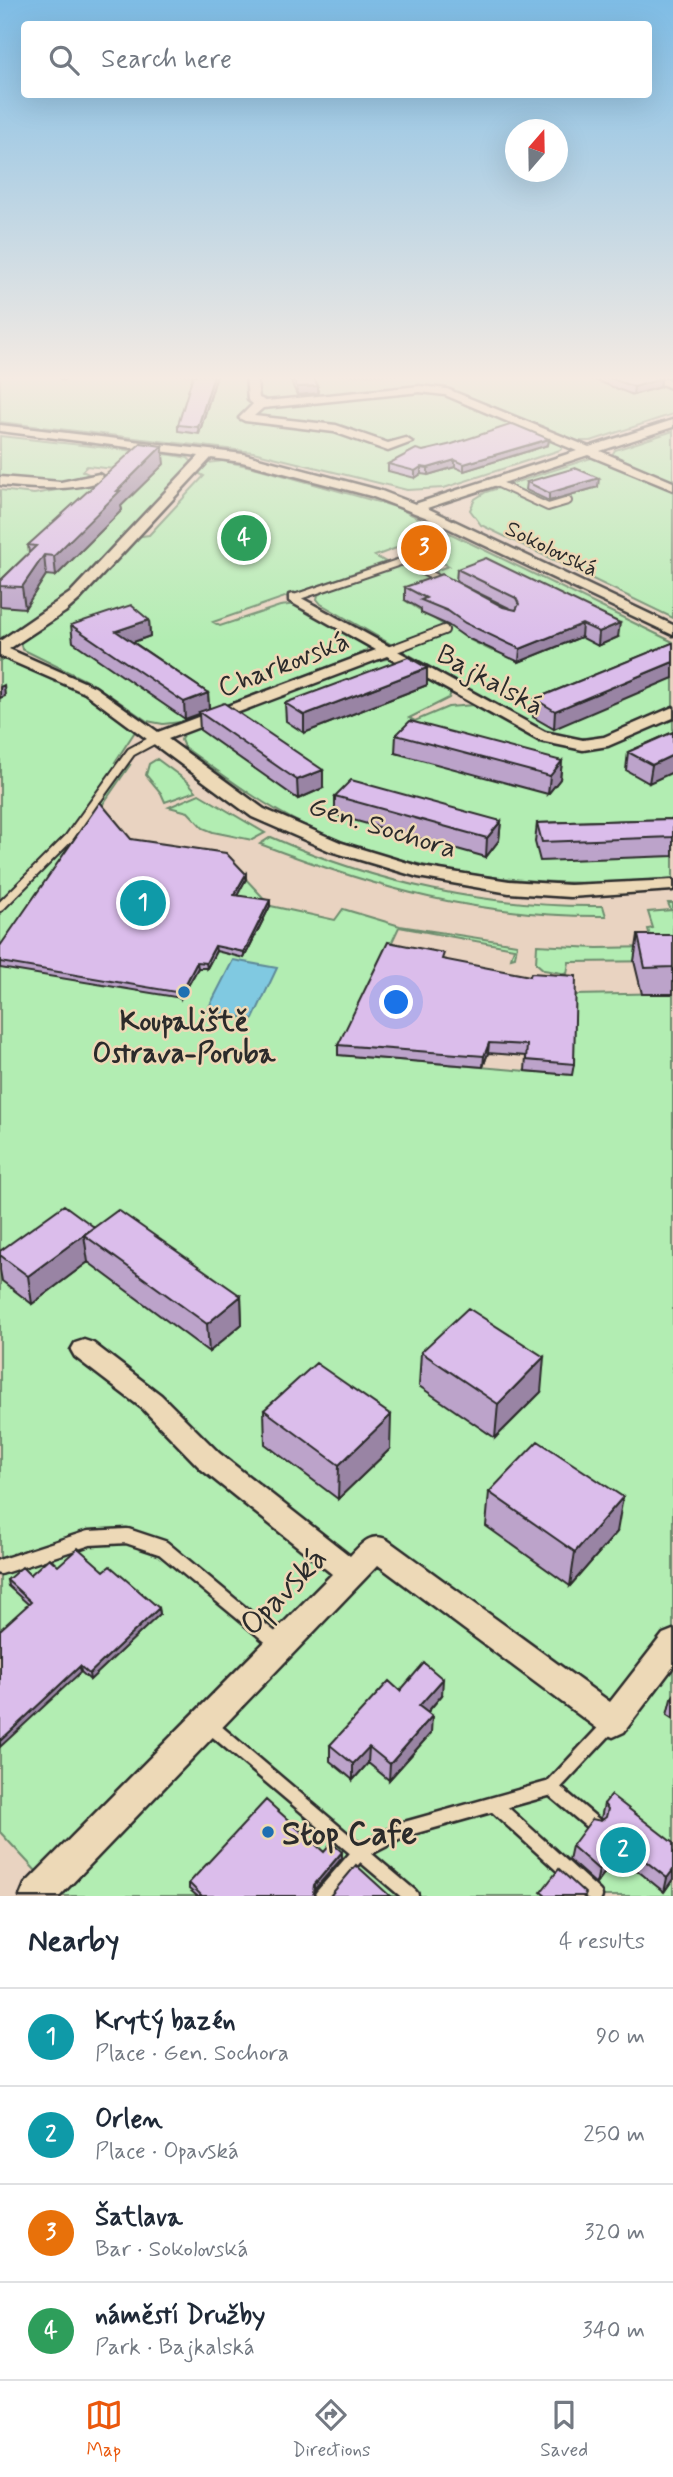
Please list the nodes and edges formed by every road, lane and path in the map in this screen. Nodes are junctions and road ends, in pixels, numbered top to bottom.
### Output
1 (199, 463) edge
2 (269, 463) edge
3 (551, 463) edge
4 (620, 463) edge
5 (99, 478) edge
6 (0, 481) edge
7 (494, 482) junction
8 (673, 486) edge
9 (568, 501) edge
10 (415, 508) junction
11 (452, 586) edge
12 (294, 598) joint
13 (444, 631) dead end
14 (673, 631) edge
15 (0, 649) edge
16 (388, 651) junction
17 (673, 712) edge
18 (157, 738) junction
19 (673, 885) edge
20 (0, 907) edge
21 (83, 1350) dead end
22 (0, 1567) edge
23 (351, 1573) junction
24 (673, 1644) edge
25 (280, 1645) junction
26 (206, 1722) junction
27 (613, 1722) junction
28 (551, 1788) junction
29 (495, 1805) junction
30 (596, 1826) edge
31 (360, 1852) junction
32 (37, 1896) edge
33 (322, 1896) edge
34 (411, 1896) edge
35 (595, 1896) edge

1 - 15 street
2 - 10 street, Sokolovská
3 - 7 street
4 - 8 street
5 - 6 street
7 - 9 lane
7 - 10 street
10 - 14 street, Sokolovská
11 - 12 lane
12 - 16 street, Bajkalská
13 - 16 lane
15 - 18 street, Gen. Sochora
16 - 17 street, Bajkalská
16 - 18 street, Charkovská
18 - 19 street, Gen. Sochora
18 - 20 lane
21 - 23 street
22 - 25 lane
23 - 25 street, Opavská
23 - 27 street, Opavská
24 - 27 street
25 - 26 street, Opavská
26 - 31 lane
26 - 32 street, Opavská
27 - 28 lane
28 - 29 lane
28 - 30 lane
29 - 31 lane
29 - 35 lane
31 - 33 lane
31 - 34 lane

